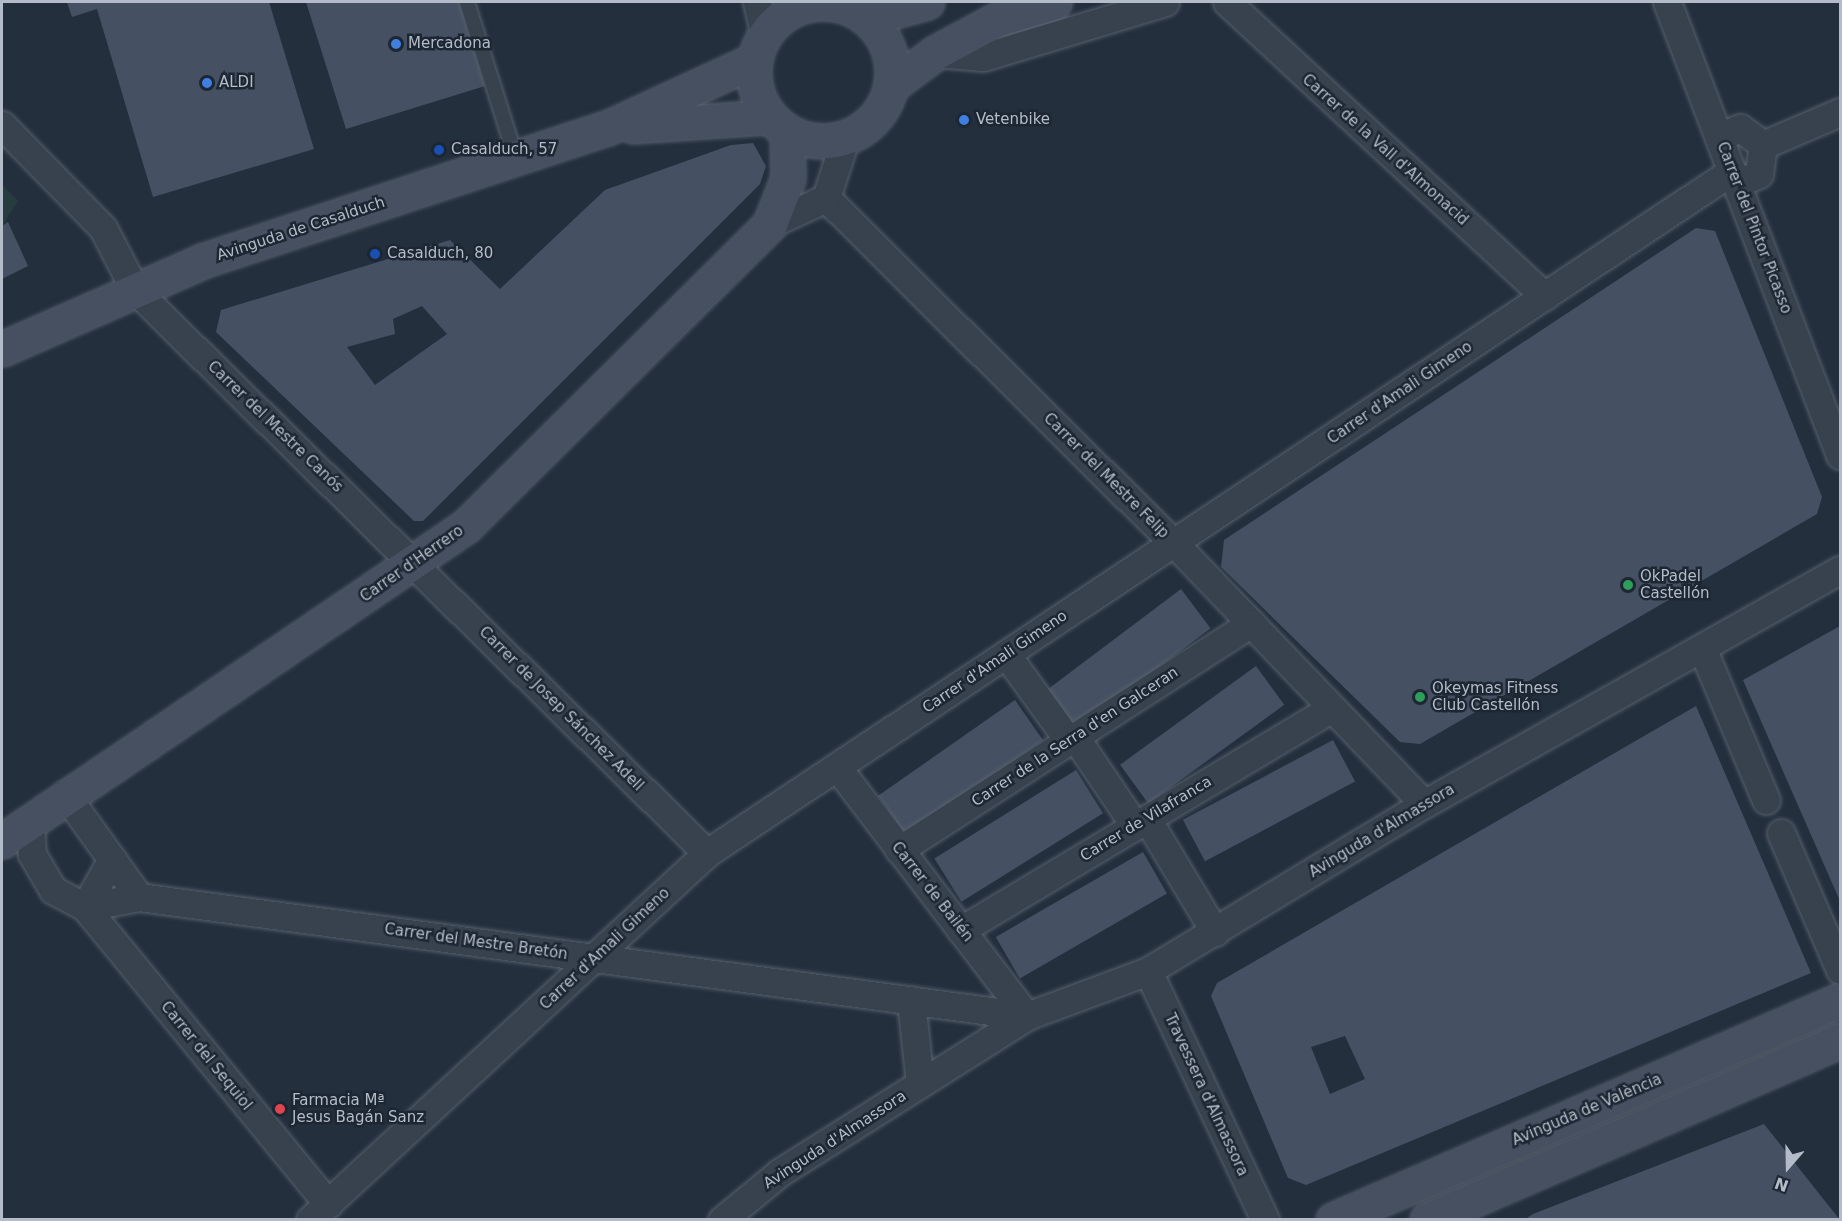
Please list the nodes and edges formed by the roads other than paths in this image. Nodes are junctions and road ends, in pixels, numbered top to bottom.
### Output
1 (467, 2) edge
2 (757, 2) edge
3 (823, 2) edge
4 (927, 2) edge
5 (1054, 2) edge
6 (1165, 2) edge
7 (1227, 2) edge
8 (1667, 2) edge
9 (868, 18) junction
10 (759, 47) junction
11 (935, 53) junction
12 (892, 85) junction
13 (1840, 112) edge
14 (2, 125) edge
15 (778, 125) junction
16 (607, 128) junction
17 (1719, 137) junction
18 (845, 139) junction
19 (1763, 145) junction
20 (516, 158) junction
21 (1734, 178) junction
22 (826, 198) junction
23 (770, 224) junction
24 (135, 290) junction
25 (1545, 296) junction
26 (2, 349) edge
27 (1840, 455) edge
28 (1174, 543) junction
29 (415, 564) junction
30 (1840, 570) edge
31 (1251, 623) junction
32 (1702, 648) junction
33 (1006, 654) junction
34 (1332, 708) junction
35 (1072, 739) junction
36 (837, 767) junction
37 (65, 794) junction
38 (1766, 800) dead end
39 (1424, 804) junction
40 (30, 820) junction
41 (1141, 823) junction
42 (1781, 833) dead end
43 (2, 842) edge
44 (900, 850) junction
45 (706, 853) junction
46 (112, 859) junction
47 (139, 897) junction
48 (85, 907) junction
49 (961, 930) junction
50 (1215, 932) junction
51 (597, 958) junction
52 (1840, 970) edge
53 (1148, 971) junction
54 (911, 1000) junction
55 (1840, 1000) edge
56 (1027, 1016) junction
57 (1840, 1040) edge
58 (920, 1084) junction
59 (319, 1212) edge
60 (722, 1220) edge
61 (1265, 1220) edge
62 (1333, 1220) edge
63 (1427, 1220) edge

1 - 20 lane
2 - 10 street
3 - 9 main road
3 - 10 main road
4 - 9 main road
5 - 11 main road
6 - 11 street
7 - 25 street, Carrer de la Vall d'Almonacid
8 - 17 street, Carrer del Pintor Picasso
9 - 12 main road
10 - 15 main road
10 - 16 main road, Avinguda de Casalduch
11 - 12 main road
12 - 18 main road
13 - 19 street
14 - 24 street, Carrer del Mestre Canós
15 - 16 main road, Avinguda de Casalduch
15 - 18 main road
15 - 23 main road, Carrer d'Herrero
16 - 20 main road, Avinguda de Casalduch
17 - 19 street
17 - 21 street, Carrer del Pintor Picasso
18 - 22 street
19 - 21 street, Carrer d'Amali Gimeno
20 - 24 main road, Avinguda de Casalduch
21 - 25 street, Carrer d'Amali Gimeno
21 - 27 street, Carrer del Pintor Picasso
22 - 23 street, Carrer d'Herrero
22 - 28 street, Carrer del Mestre Felip
23 - 29 main road, Carrer d'Herrero
24 - 26 main road, Avinguda de Casalduch
24 - 29 street, Carrer del Mestre Canós
25 - 28 street, Carrer d'Amali Gimeno
28 - 31 street, Carrer del Mestre Felip
28 - 33 street, Carrer d'Amali Gimeno
29 - 37 main road, Carrer d'Herrero
29 - 45 street, Carrer de Josep Sánchez Adell
30 - 32 street, Avinguda d'Almassora
31 - 34 street, Carrer del Mestre Felip
31 - 35 street, Carrer de la Serra d'en Galceran
32 - 38 street
32 - 39 street, Avinguda d'Almassora
33 - 35 street
33 - 36 street, Carrer d'Amali Gimeno
34 - 39 street, Carrer del Mestre Felip
34 - 41 street, Carrer de Vilafranca
35 - 41 street
35 - 44 street, Carrer de la Serra d'en Galceran
36 - 44 street, Carrer de Bailén
36 - 45 street, Carrer d'Amali Gimeno
37 - 40 main road, Carrer d'Herrero
37 - 46 street
39 - 50 street, Avinguda d'Almassora
40 - 43 main road, Carrer d'Herrero
40 - 48 street
41 - 49 street, Carrer de Vilafranca
41 - 50 street
42 - 52 street
44 - 49 street, Carrer de Bailén
45 - 51 street, Carrer d'Amali Gimeno
46 - 47 street
46 - 48 street
47 - 48 street, Carrer del Mestre Bretón
47 - 51 street, Carrer del Mestre Bretón
48 - 59 street, Carrer del Sequiol
49 - 56 street, Carrer de Bailén
50 - 53 street, Avinguda d'Almassora
51 - 54 street, Carrer del Mestre Bretón
51 - 59 street, Carrer d'Amali Gimeno
53 - 56 street, Avinguda d'Almassora
53 - 61 street, Travessera d'Almassora
54 - 56 street, Carrer del Mestre Bretón
54 - 58 street, Avinguda d'Almassora
55 - 62 main road, Avinguda de València
56 - 58 street, Avinguda d'Almassora
57 - 63 main road
58 - 60 street, Avinguda d'Almassora

